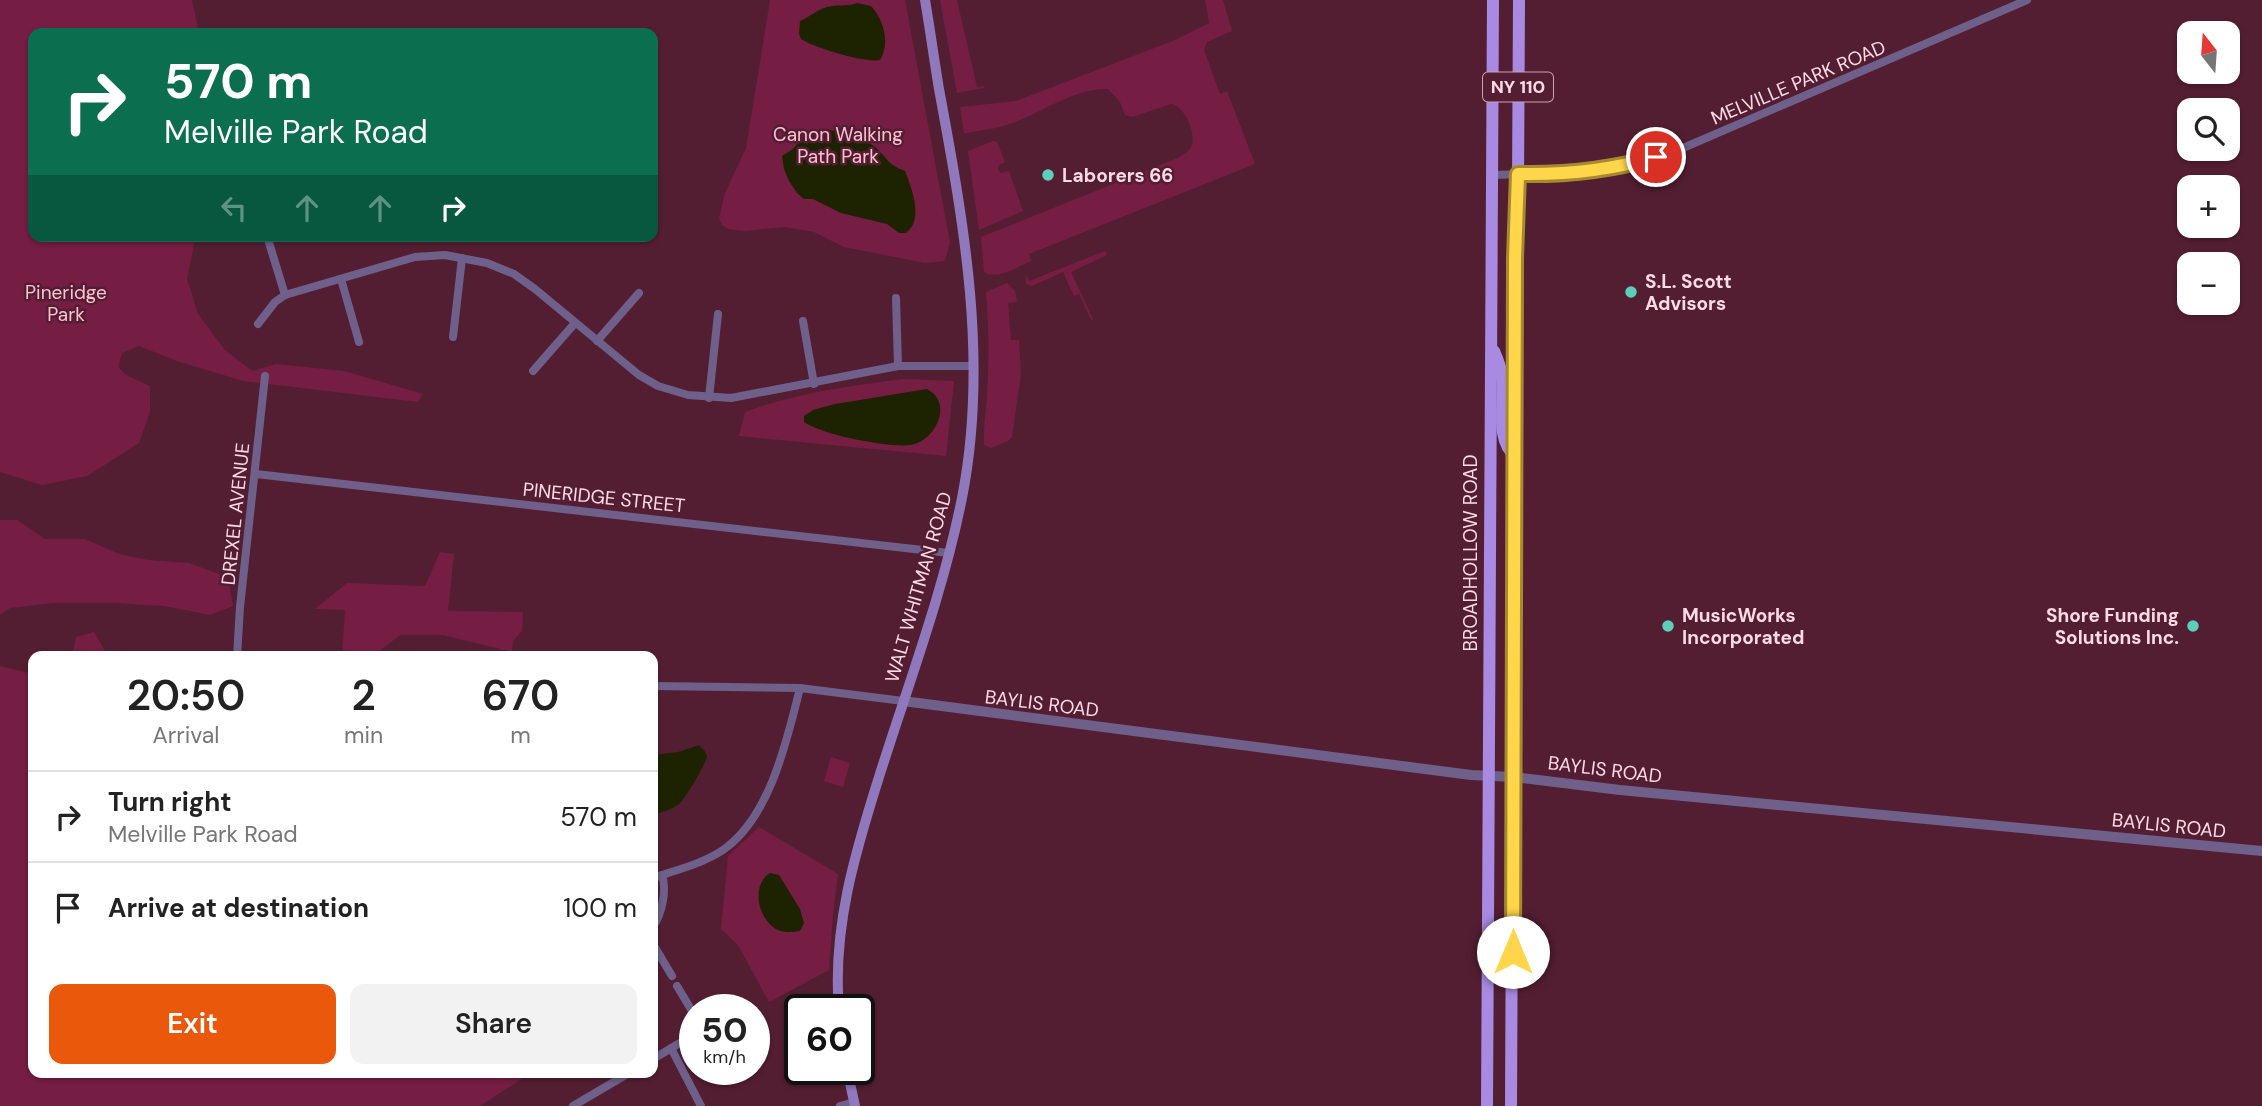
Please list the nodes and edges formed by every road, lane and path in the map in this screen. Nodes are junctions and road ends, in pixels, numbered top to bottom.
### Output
1 (925, 0) edge
2 (1493, 0) edge
3 (1519, 0) edge
4 (2027, 0) edge
5 (1491, 174) junction
6 (1518, 174) junction
7 (269, 242) edge
8 (462, 258) junction
9 (341, 279) junction
10 (639, 293) dead end
11 (285, 295) junction
12 (896, 299) dead end
13 (718, 314) dead end
14 (803, 321) dead end
15 (575, 323) junction
16 (258, 324) dead end
17 (453, 337) dead end
18 (597, 341) junction
19 (359, 342) dead end
20 (1492, 348) junction
21 (898, 366) junction
22 (974, 366) junction
23 (533, 371) dead end
24 (265, 376) dead end
25 (814, 384) junction
26 (709, 398) junction
27 (1516, 457) junction
28 (256, 474) junction
29 (949, 553) junction
30 (237, 651) edge
31 (658, 686) edge
32 (800, 688) junction
33 (903, 702) junction
34 (1488, 776) junction
35 (1514, 777) junction
36 (2262, 851) edge
37 (658, 876) edge
38 (658, 877) edge
39 (658, 914) edge
40 (658, 953) edge
41 (671, 976) dead end
42 (677, 986) dead end
43 (682, 994) edge
44 (839, 994) edge
45 (679, 1043) edge
46 (671, 1048) junction
47 (658, 1056) edge
48 (621, 1078) edge
49 (851, 1085) edge
50 (855, 1104) edge
51 (573, 1106) edge
52 (701, 1106) edge
53 (840, 1106) edge
54 (1487, 1106) edge
55 (1511, 1106) edge

1 - 22 main road, WALT WHITMAN ROAD
2 - 5 main road, BROADHOLLOW ROAD / NY 110
3 - 6 main road, NY 110
4 - 6 street, MELVILLE PARK ROAD
5 - 6 street, MELVILLE PARK ROAD
5 - 20 main road, BROADHOLLOW ROAD / NY 110
6 - 27 main road, NY 110
7 - 11 street
8 - 9 street
8 - 15 street
8 - 17 street
9 - 11 street
9 - 19 street
10 - 18 street
11 - 16 street
12 - 21 street
13 - 26 street
14 - 25 street
15 - 18 street
15 - 23 street
18 - 26 street
20 - 27 main road
20 - 34 main road, BROADHOLLOW ROAD / NY 110
21 - 22 street
21 - 25 street
22 - 29 main road, WALT WHITMAN ROAD
24 - 28 street, DREXEL AVENUE
25 - 26 street
27 - 35 main road, NY 110
28 - 29 street, PINERIDGE STREET
28 - 30 street, DREXEL AVENUE
29 - 33 main road, WALT WHITMAN ROAD
31 - 32 street
32 - 33 street
32 - 37 street
33 - 34 street, BAYLIS ROAD
33 - 44 main road, WALT WHITMAN ROAD
34 - 35 street, BAYLIS ROAD
34 - 54 main road, BROADHOLLOW ROAD / NY 110
35 - 36 street, BAYLIS ROAD
35 - 55 main road, NY 110
38 - 39 street
40 - 41 street
42 - 43 street
45 - 46 street
46 - 47 street
46 - 52 street
48 - 51 street
49 - 50 main road
50 - 53 street

